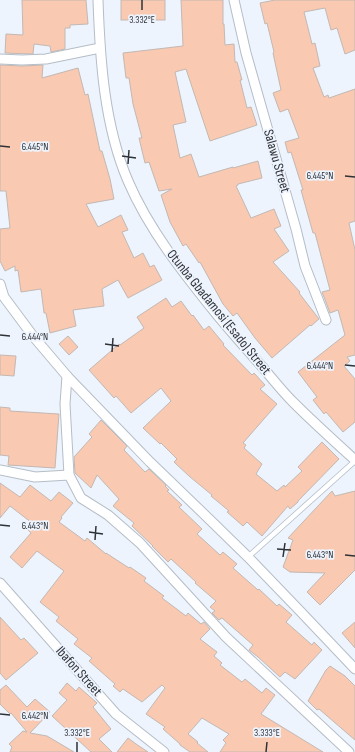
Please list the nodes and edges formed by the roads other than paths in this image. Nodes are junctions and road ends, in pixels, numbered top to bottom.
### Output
1 (98, 0) edge
2 (234, 0) edge
3 (100, 48) junction
4 (0, 59) edge
5 (0, 284) edge
6 (326, 320) dead end
7 (67, 376) junction
8 (355, 460) edge
9 (0, 470) edge
10 (69, 475) junction
11 (248, 557) junction
12 (0, 583) edge
13 (355, 669) edge
14 (164, 752) edge
15 (349, 752) edge

1 - 3 street, Otunba Gbadamosi (Esado) Street
2 - 6 street, Salawu Street
3 - 4 street
3 - 8 street, Otunba Gbadamosi (Esado) Street
5 - 7 street
7 - 10 street
7 - 11 street
8 - 11 lane
9 - 10 street
10 - 15 street
11 - 13 street
12 - 14 street, Ibafon Street

